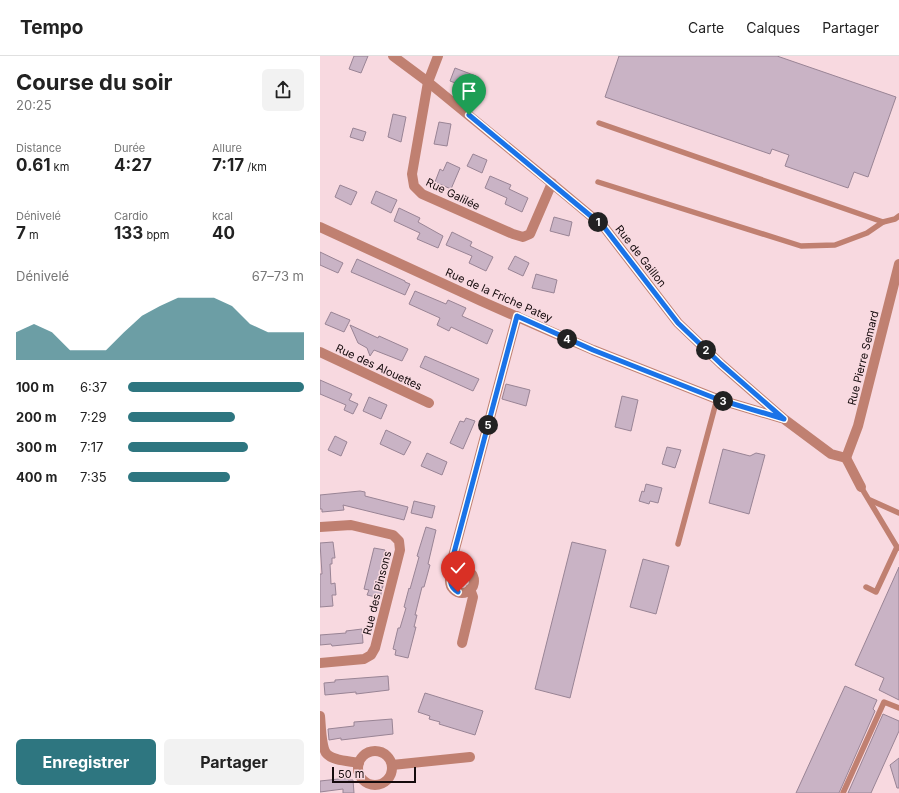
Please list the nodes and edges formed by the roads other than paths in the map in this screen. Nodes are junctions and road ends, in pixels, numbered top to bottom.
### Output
1 (393, 56) edge
2 (438, 56) edge
3 (428, 82) junction
4 (598, 123) dead end
5 (598, 182) dead end
6 (552, 183) junction
7 (899, 216) edge
8 (883, 222) junction
9 (320, 227) edge
10 (899, 264) edge
11 (517, 316) junction
12 (320, 352) edge
13 (717, 399) junction
14 (429, 403) dead end
15 (784, 419) junction
16 (846, 458) junction
17 (862, 487) joint
18 (869, 500) junction
19 (899, 512) edge
20 (320, 527) edge
21 (678, 544) dead end
22 (898, 547) edge
23 (454, 572) junction
24 (866, 587) dead end
25 (470, 590) junction
26 (462, 642) dead end
27 (320, 663) edge
28 (899, 708) edge
29 (320, 716) edge
30 (470, 757) dead end
31 (359, 763) junction
32 (392, 765) junction
33 (843, 793) edge

1 - 3 street, Rue de Gaillon
2 - 3 street, Rue Galilée
3 - 6 street, Rue de Gaillon
3 - 6 street, Rue Galilée
4 - 8 lane
5 - 8 lane
6 - 15 street, Rue de Gaillon
7 - 8 lane
9 - 11 street, Rue de la Friche Patey
10 - 16 street, Rue Pierre Semard
11 - 13 street, Rue de la Friche Patey
11 - 23 street
12 - 14 street, Rue des Alouettes
13 - 15 street, Rue de la Friche Patey
13 - 21 lane
15 - 16 street, Rue de Gaillon
16 - 17 street
17 - 18 lane
18 - 19 lane
18 - 22 lane
20 - 27 street, Rue des Pinsons
22 - 24 lane
23 - 25 street
23 - 25 street
25 - 26 street
28 - 33 lane
29 - 31 street
30 - 32 street
31 - 32 street
31 - 32 street

